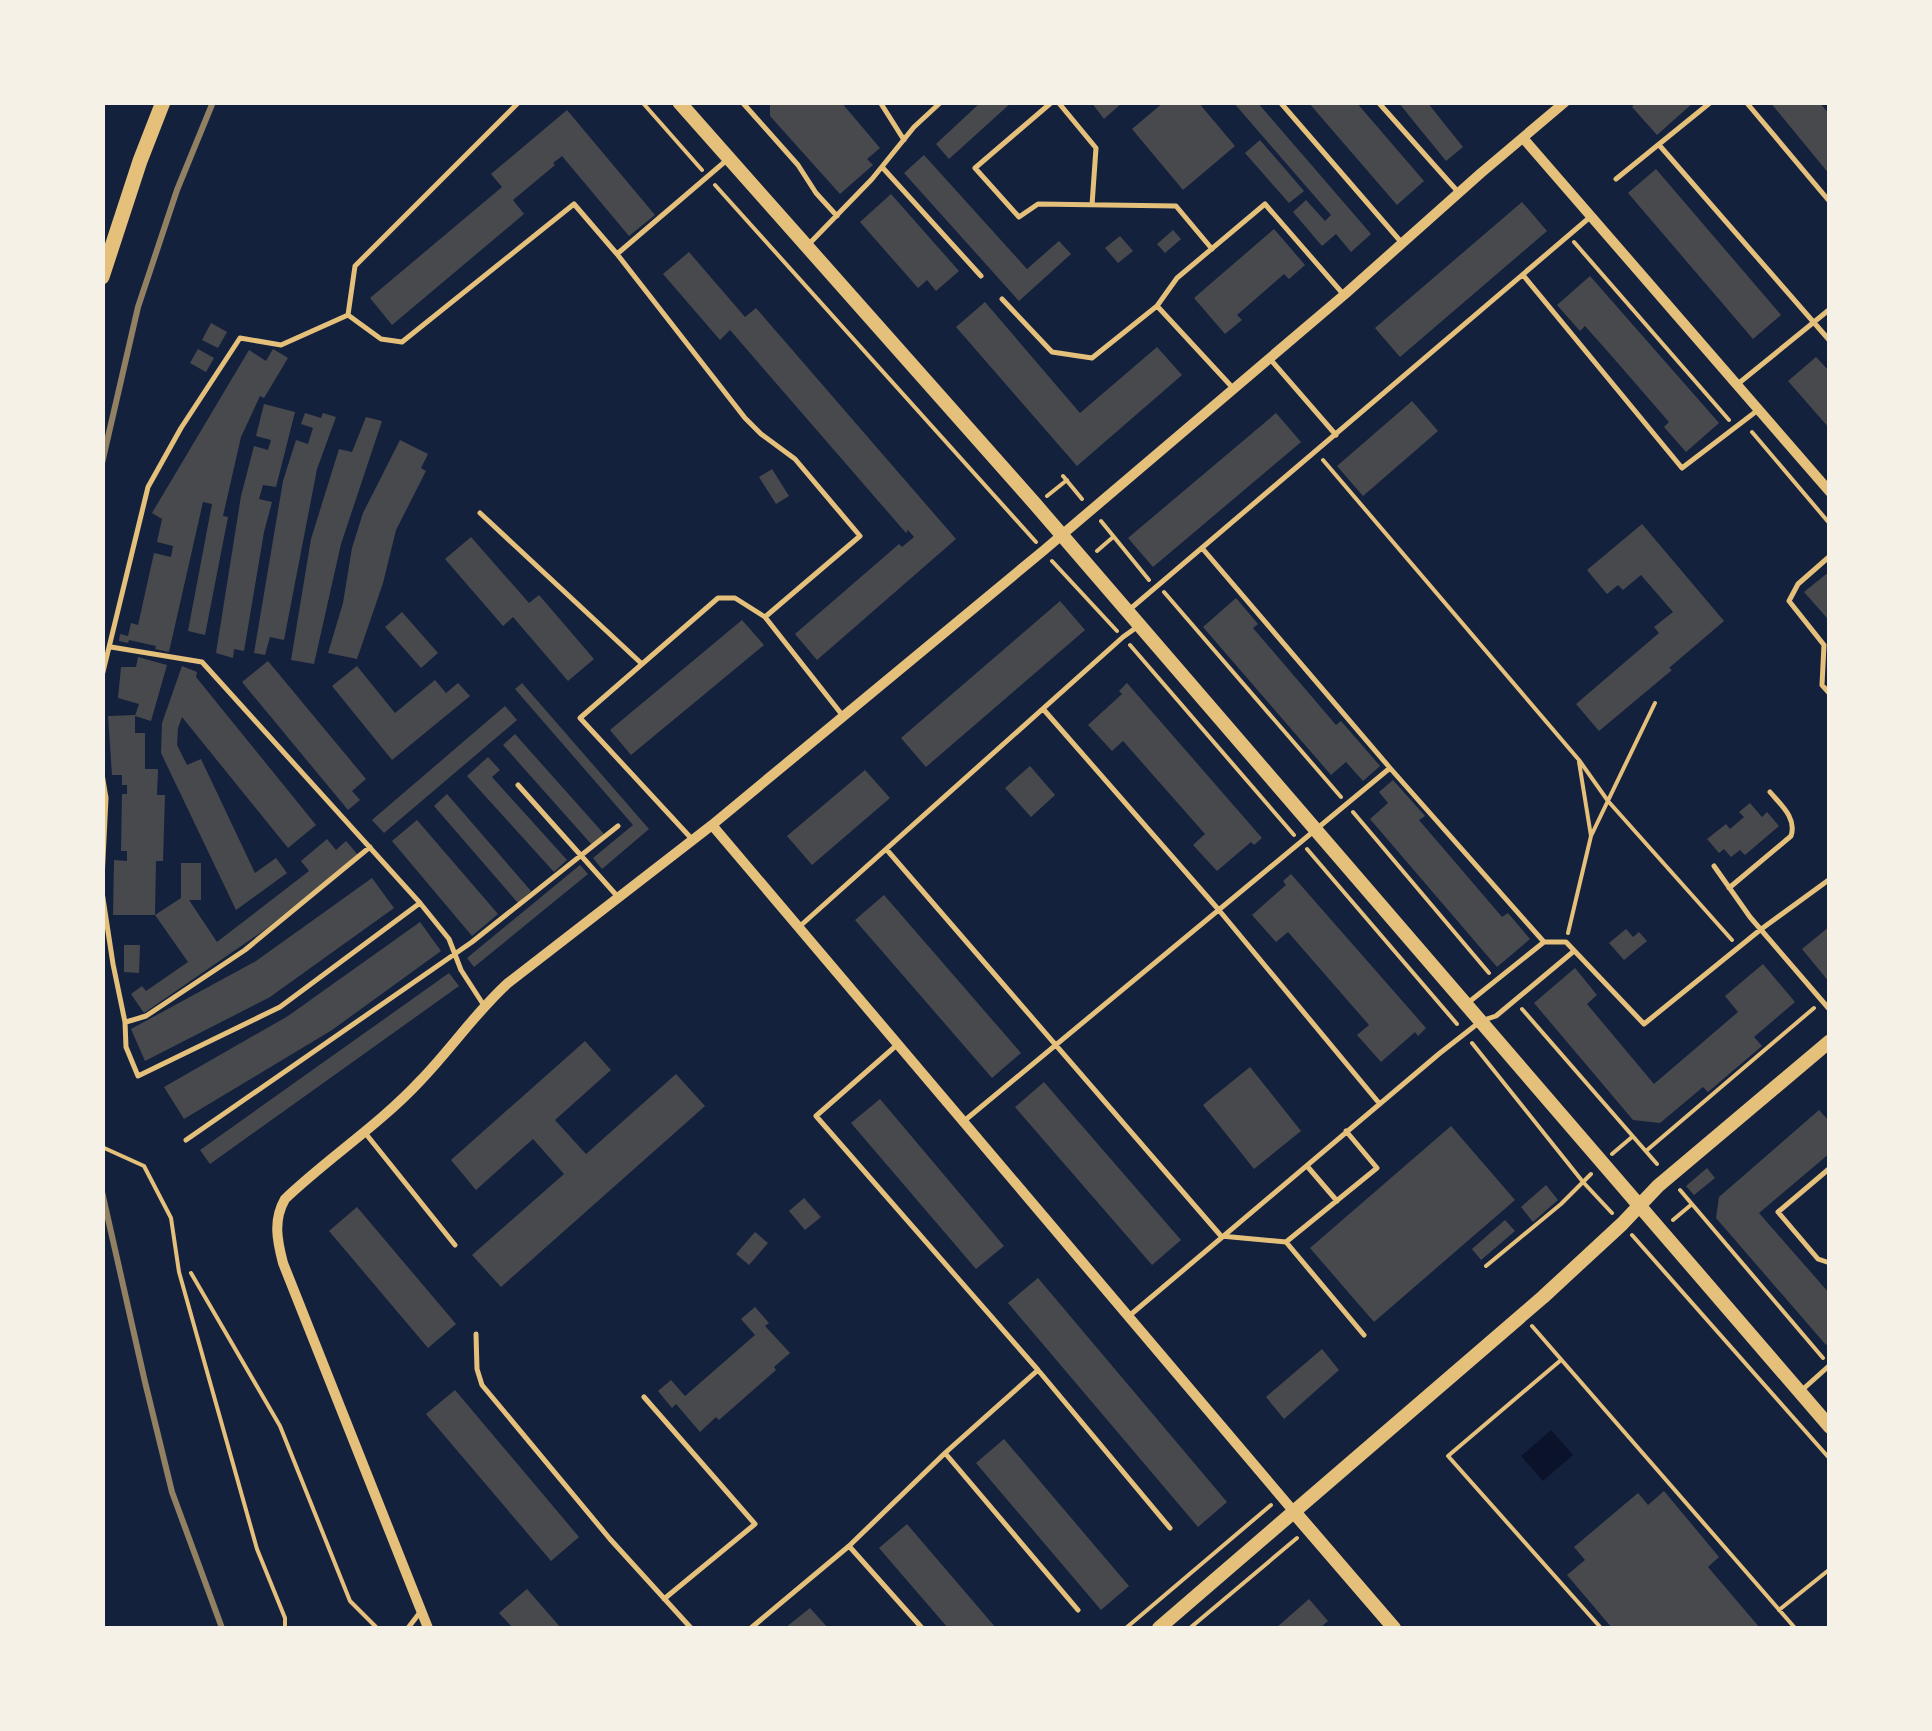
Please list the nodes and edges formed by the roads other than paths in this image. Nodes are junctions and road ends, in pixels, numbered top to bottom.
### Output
1 (163, 102) edge
2 (520, 102) edge
3 (679, 102) edge
4 (742, 102) edge
5 (880, 102) edge
6 (941, 102) edge
7 (1055, 102) edge
8 (1280, 102) edge
9 (1378, 102) edge
10 (1566, 102) edge
11 (1711, 102) edge
12 (1746, 102) edge
13 (1523, 138) junction
14 (904, 140) junction
15 (1660, 146) junction
16 (728, 159) junction
17 (882, 167) junction
18 (1616, 179) dead end
19 (1458, 193) junction
20 (1830, 202) edge
21 (1092, 205) junction
22 (838, 216) junction
23 (1591, 216) junction
24 (1402, 243) junction
25 (806, 247) junction
26 (1212, 249) junction
27 (617, 254) junction
28 (1522, 275) junction
29 (980, 276) dead end
30 (102, 278) edge
31 (1344, 295) junction
32 (1002, 299) dead end
33 (1157, 306) junction
34 (1830, 309) edge
35 (348, 315) junction
36 (1814, 323) junction
37 (1830, 341) edge
38 (1270, 359) junction
39 (1736, 384) junction
40 (1234, 389) junction
41 (1758, 409) junction
42 (1336, 435) junction
43 (1830, 492) edge
44 (480, 512) dead end
45 (1061, 535) junction
46 (1202, 548) junction
47 (1830, 556) edge
48 (1127, 612) junction
49 (765, 617) junction
50 (1139, 626) junction
51 (111, 647) junction
52 (642, 664) junction
53 (102, 676) edge
54 (1830, 694) edge
55 (1044, 710) junction
56 (843, 716) junction
57 (1390, 768) junction
58 (102, 774) edge
59 (518, 785) dead end
60 (1770, 792) dead end
61 (712, 825) junction
62 (618, 826) dead end
63 (1316, 830) junction
64 (693, 840) junction
65 (370, 847) junction
66 (887, 850) junction
67 (581, 856) junction
68 (1714, 866) dead end
69 (1830, 878) edge
70 (102, 880) edge
71 (1729, 888) junction
72 (102, 892) edge
73 (618, 896) junction
74 (420, 903) junction
75 (1218, 909) junction
76 (799, 927) junction
77 (1760, 930) junction
78 (1544, 942) junction
79 (1574, 951) junction
80 (455, 954) junction
81 (1466, 1004) junction
82 (484, 1005) junction
83 (1830, 1010) edge
84 (1481, 1021) junction
85 (125, 1022) junction
86 (1830, 1041) edge
87 (898, 1044) junction
88 (1055, 1045) junction
89 (1379, 1104) junction
90 (964, 1121) junction
91 (1346, 1131) junction
92 (364, 1132) junction
93 (186, 1140) dead end
94 (1307, 1166) junction
95 (1830, 1168) edge
96 (1338, 1201) junction
97 (1639, 1204) junction
98 (1221, 1236) junction
99 (1286, 1242) junction
100 (454, 1246) dead end
101 (1830, 1264) edge
102 (1129, 1316) junction
103 (476, 1334) dead end
104 (1364, 1335) dead end
105 (1829, 1365) edge
106 (1038, 1370) junction
107 (1800, 1392) junction
108 (644, 1396) dead end
109 (1830, 1427) edge
110 (945, 1453) junction
111 (1294, 1513) junction
112 (1170, 1528) dead end
113 (849, 1546) junction
114 (664, 1599) junction
115 (421, 1610) junction
116 (1078, 1610) dead end
117 (755, 1627) edge
118 (408, 1628) edge
119 (428, 1628) edge
120 (691, 1628) edge
121 (922, 1628) edge
122 (1159, 1628) edge
123 (1394, 1628) edge

1 - 30 main road
2 - 35 lane
3 - 16 street
4 - 22 lane
5 - 14 lane
6 - 14 lane
7 - 21 lane
7 - 21 lane
8 - 24 lane
9 - 19 lane
10 - 13 street
11 - 15 lane
12 - 20 lane
13 - 19 street
13 - 23 street
14 - 17 lane
15 - 18 lane
15 - 36 lane
16 - 25 street
16 - 27 lane
17 - 22 lane
17 - 29 lane
19 - 24 street
21 - 26 lane
22 - 25 lane
23 - 28 lane
23 - 39 street
24 - 31 street
25 - 45 street
26 - 31 lane
26 - 33 lane
27 - 35 lane
27 - 49 lane
28 - 41 lane
28 - 42 lane
31 - 38 street
32 - 33 lane
33 - 40 lane
34 - 36 lane
35 - 51 lane
36 - 37 lane
36 - 39 lane
38 - 40 street
38 - 42 lane
39 - 41 street
40 - 45 street
41 - 43 street
42 - 46 lane
44 - 52 lane
45 - 48 street
45 - 56 street
46 - 48 lane
46 - 57 lane
47 - 54 lane
48 - 50 street
49 - 52 lane
49 - 56 lane
50 - 55 lane
50 - 63 street
51 - 53 lane
51 - 65 lane
52 - 64 lane
55 - 66 lane
55 - 75 lane
56 - 61 street
57 - 63 lane
57 - 78 lane
58 - 70 lane
59 - 67 lane
60 - 71 lane
61 - 64 street
61 - 76 street
62 - 67 lane
63 - 75 lane
63 - 81 street
64 - 73 street
65 - 74 lane
65 - 85 lane
66 - 76 lane
66 - 88 lane
67 - 73 lane
67 - 80 lane
68 - 71 lane
69 - 77 lane
71 - 77 lane
72 - 85 lane
73 - 82 street
74 - 80 lane
74 - 85 lane
75 - 88 lane
75 - 89 lane
76 - 87 street
77 - 79 lane
77 - 83 lane
78 - 79 lane
78 - 81 lane
79 - 84 lane
80 - 82 lane
80 - 93 lane
81 - 84 street
82 - 92 street
84 - 89 lane
84 - 97 street
86 - 97 street
87 - 90 street
87 - 106 lane
88 - 90 lane
88 - 98 lane
89 - 91 lane
90 - 102 street
91 - 94 lane
91 - 96 lane
92 - 100 lane
92 - 115 street
94 - 96 lane
94 - 98 lane
95 - 101 lane
96 - 99 lane
97 - 107 street
97 - 111 street
98 - 99 lane
98 - 102 lane
99 - 104 lane
102 - 111 street
103 - 114 lane
105 - 107 lane
106 - 110 lane
106 - 112 lane
107 - 109 street
108 - 114 lane
110 - 113 lane
110 - 116 lane
111 - 122 street
111 - 123 street
113 - 117 lane
113 - 121 lane
114 - 120 lane
115 - 118 lane
115 - 119 street

